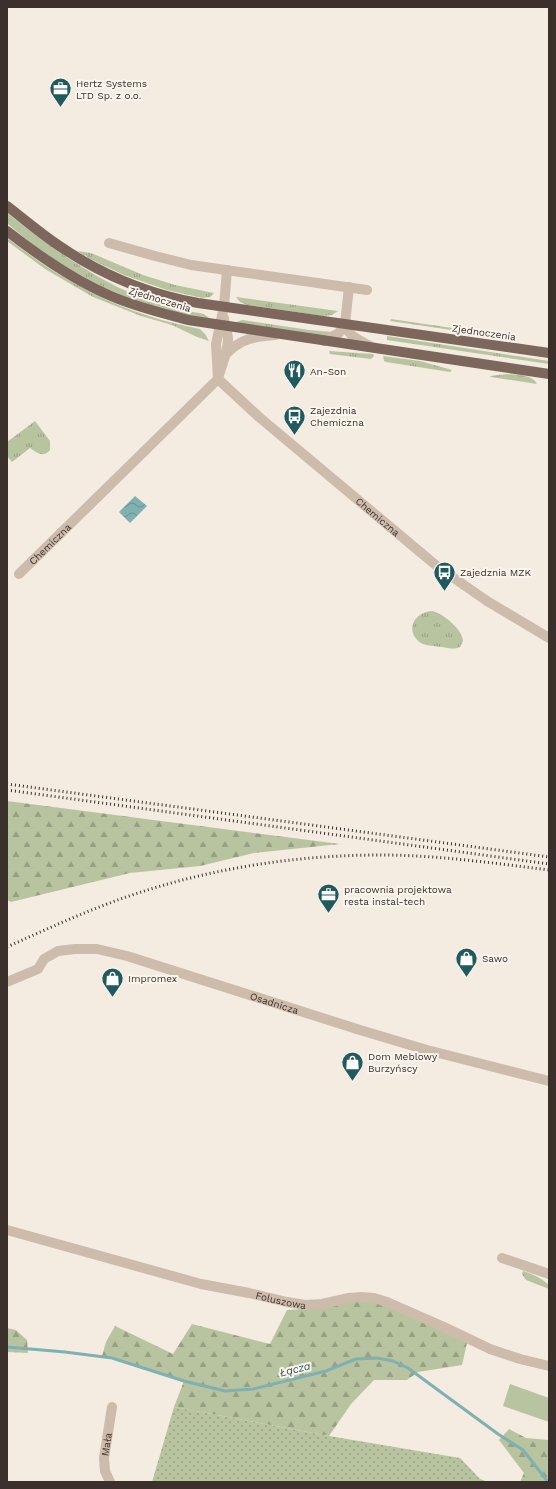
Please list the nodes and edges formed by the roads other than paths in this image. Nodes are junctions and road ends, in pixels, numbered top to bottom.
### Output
1 (7, 206) edge
2 (7, 231) edge
3 (109, 243) dead end
4 (227, 270) junction
5 (349, 287) junction
6 (367, 290) dead end
7 (220, 306) junction
8 (346, 324) junction
9 (222, 326) junction
10 (278, 334) junction
11 (324, 341) junction
12 (375, 348) junction
13 (227, 353) junction
14 (549, 353) edge
15 (549, 374) edge
16 (218, 379) junction
17 (19, 574) dead end
18 (549, 638) edge
19 (7, 982) edge
20 (549, 1081) edge
21 (7, 1230) edge
22 (502, 1258) dead end
23 (549, 1274) edge
24 (549, 1366) edge
25 (112, 1407) dead end
26 (110, 1482) edge

1 - 7 main road, Zjednoczenia
2 - 9 main road, Zjednoczenia
3 - 4 street
4 - 5 street
4 - 7 street
5 - 6 street
5 - 8 street
7 - 8 main road, Zjednoczenia
7 - 9 street, Chemiczna
8 - 11 street
8 - 12 street, Zjednoczenia
8 - 14 main road, Zjednoczenia
9 - 10 main road, Zjednoczenia
9 - 13 street, Chemiczna
9 - 16 street, Chemiczna
10 - 11 main road, Zjednoczenia
10 - 13 street
11 - 12 main road, Zjednoczenia
12 - 15 main road, Zjednoczenia
13 - 16 street, Chemiczna
16 - 17 street, Chemiczna
16 - 18 street, Chemiczna
19 - 20 street, Osadnicza
21 - 24 street, Foluszowa
22 - 23 street
25 - 26 street, Mała

